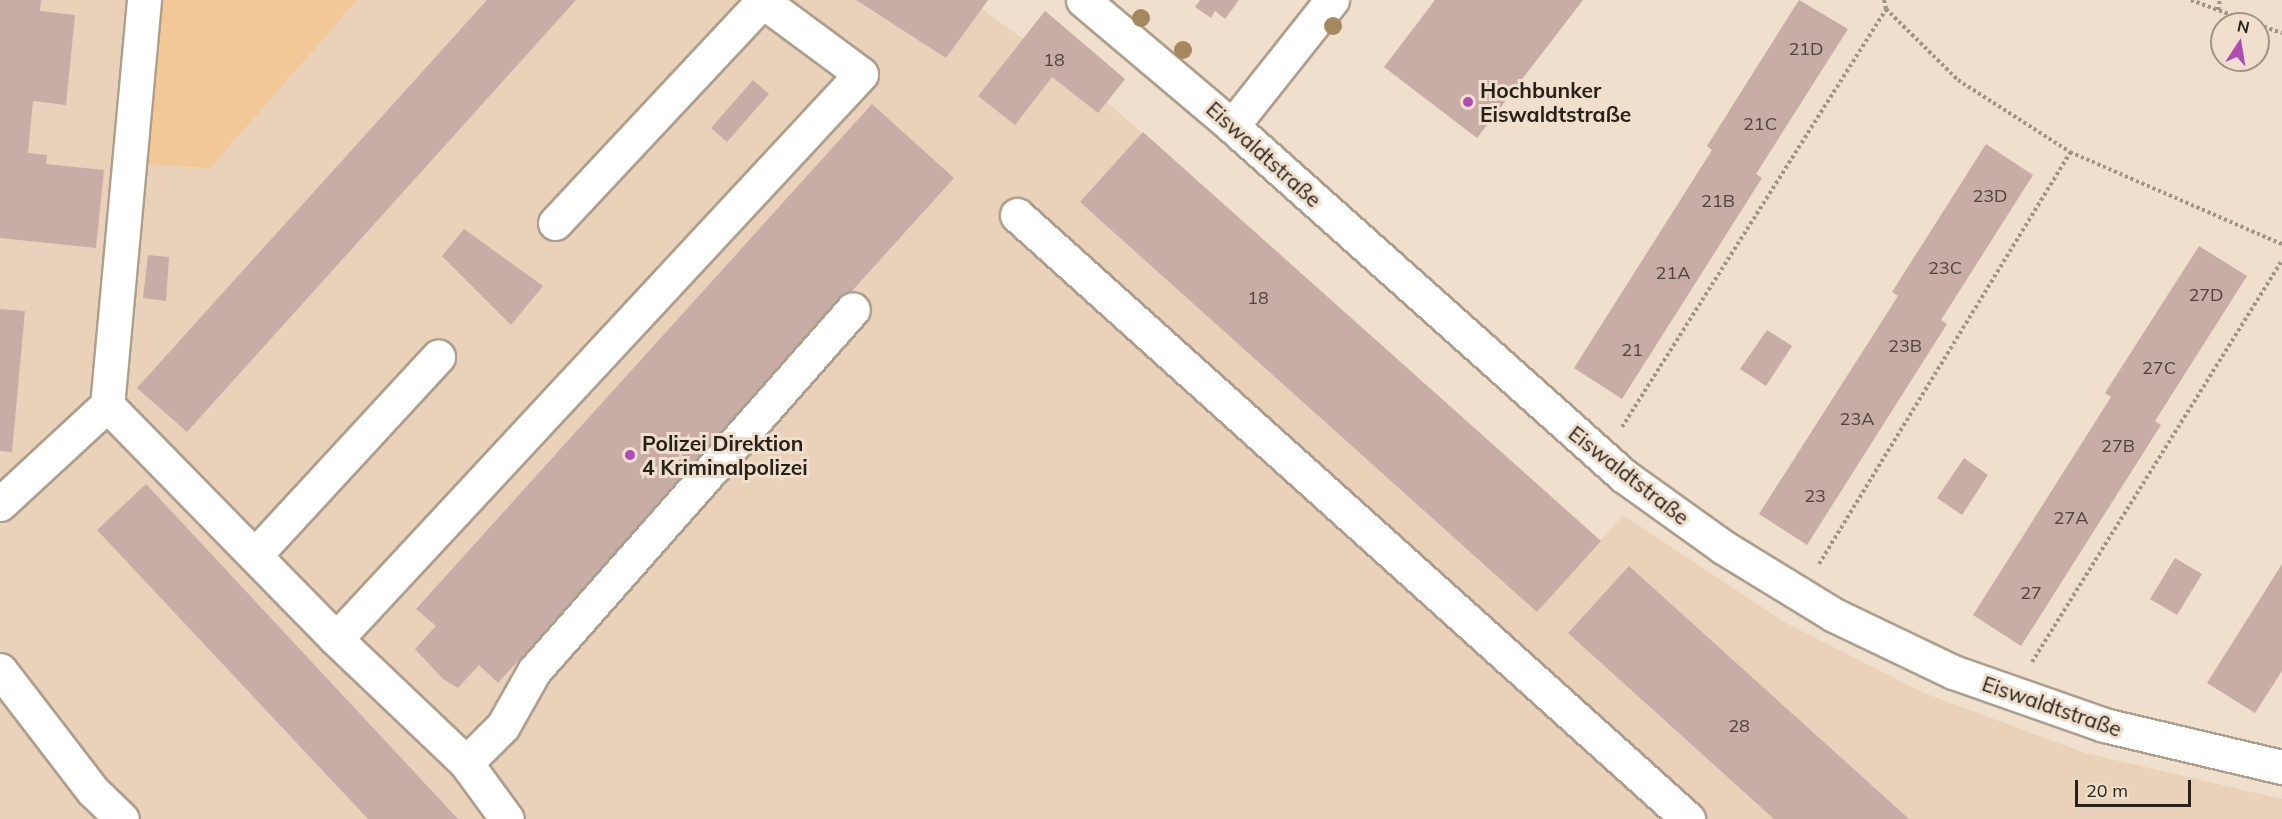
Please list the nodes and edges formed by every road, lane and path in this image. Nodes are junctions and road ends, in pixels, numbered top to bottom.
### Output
1 (144, 0) edge
2 (1083, 0) edge
3 (1332, 0) edge
4 (1884, 0) edge
5 (2191, 0) edge
6 (2220, 0) edge
7 (762, 1) edge
8 (1886, 9) junction
9 (2218, 10) junction
10 (2224, 12) edge
11 (1232, 126) junction
12 (2070, 152) junction
13 (1017, 215) dead end
14 (555, 223) dead end
15 (2282, 244) edge
16 (2282, 261) edge
17 (853, 309) dead end
18 (438, 357) dead end
19 (107, 405) junction
20 (1618, 432) dead end
21 (0, 504) edge
22 (255, 555) junction
23 (1816, 568) dead end
24 (336, 639) junction
25 (2029, 668) dead end
26 (0, 670) edge
27 (466, 763) junction
28 (2282, 767) edge
29 (122, 819) edge
30 (507, 819) edge
31 (1688, 819) edge

1 - 19 street
2 - 11 street, Eiswaldtstraße
3 - 11 street
4 - 8 path
5 - 9 path
6 - 9 path
7 - 14 street
7 - 24 street
8 - 12 path
8 - 20 path
9 - 10 path
11 - 28 street, Eiswaldtstraße
12 - 15 path
12 - 23 path
13 - 31 street
16 - 25 path
17 - 27 street
18 - 22 street
19 - 21 street
19 - 22 street
22 - 24 street
24 - 27 street
26 - 29 street
27 - 30 street

